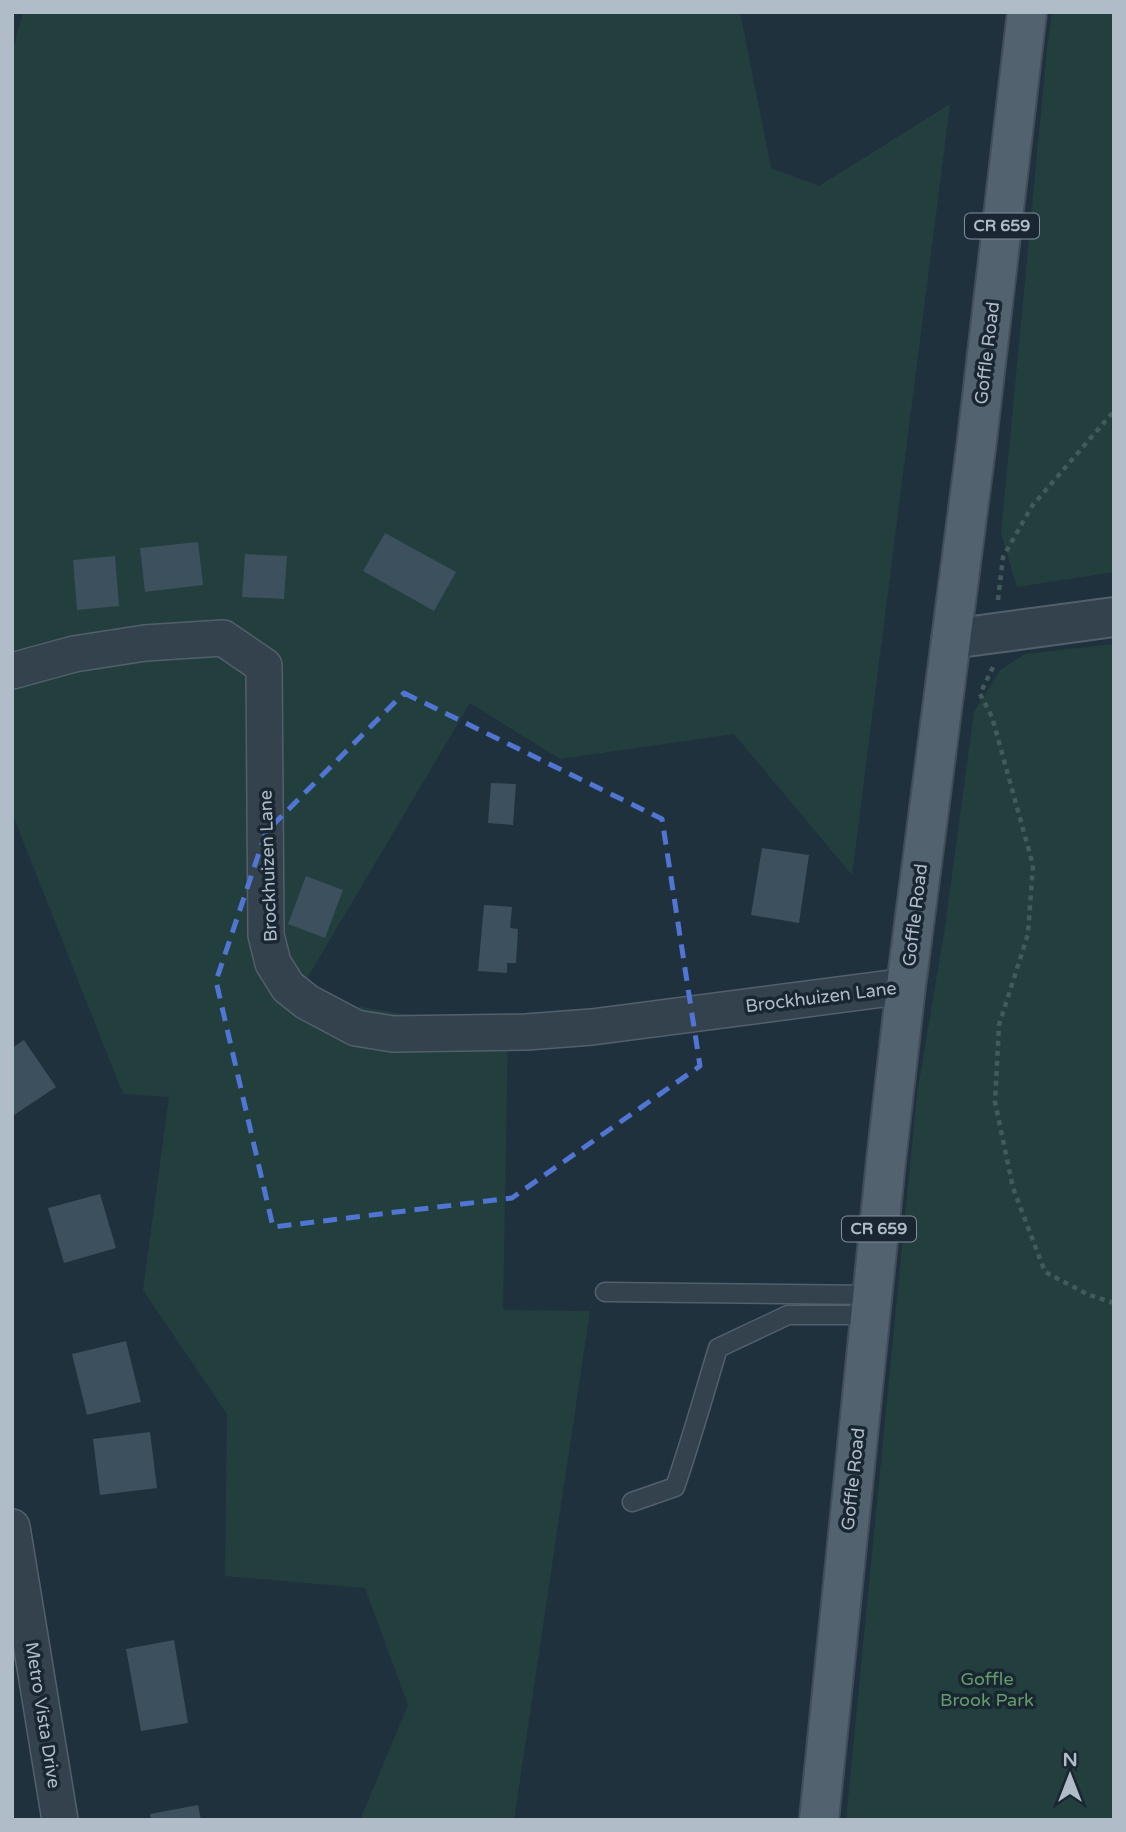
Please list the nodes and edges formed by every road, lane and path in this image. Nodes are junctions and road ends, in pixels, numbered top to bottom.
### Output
1 (1027, 12) edge
2 (1114, 411) edge
3 (1114, 617) edge
4 (951, 639) junction
5 (994, 648) junction
6 (12, 671) edge
7 (906, 986) junction
8 (605, 1292) dead end
9 (1114, 1303) edge
10 (871, 1305) junction
11 (632, 1502) dead end
12 (12, 1527) edge
13 (60, 1820) edge
14 (819, 1820) edge

1 - 4 main road, Goffle Road / CR 659
2 - 5 path
3 - 5 street
4 - 5 street
4 - 7 main road, Goffle Road / CR 659
5 - 9 path
6 - 7 street, Brockhuizen Lane
7 - 10 main road, Goffle Road / CR 659
8 - 10 lane
10 - 11 lane
10 - 14 main road, Goffle Road / CR 659
12 - 13 street, Metro Vista Drive

